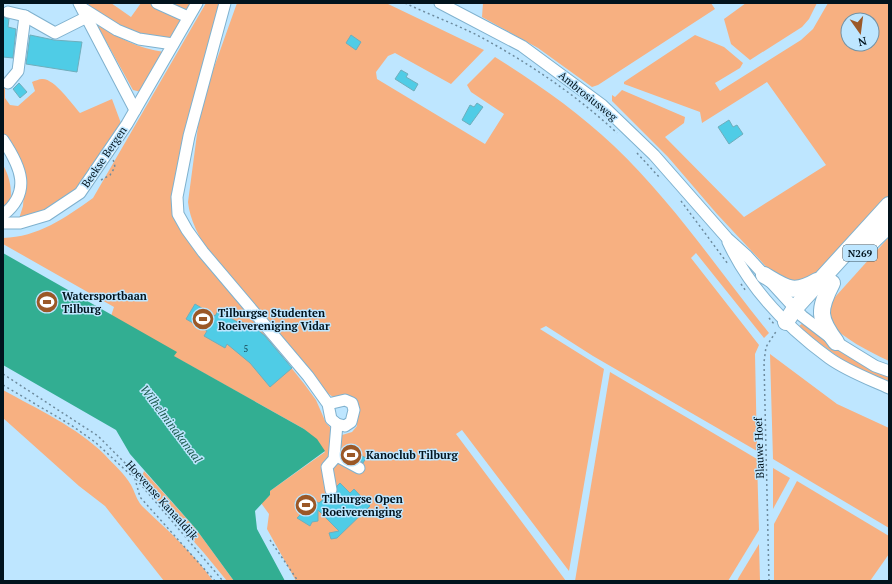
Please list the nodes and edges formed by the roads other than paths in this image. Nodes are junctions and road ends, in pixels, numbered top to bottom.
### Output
1 (157, 3) edge
2 (197, 3) edge
3 (225, 3) edge
4 (440, 3) edge
5 (82, 9) edge
6 (8, 12) dead end
7 (25, 16) junction
8 (188, 17) junction
9 (173, 44) junction
10 (8, 83) dead end
11 (135, 110) junction
12 (3, 140) edge
13 (889, 205) edge
14 (3, 215) edge
15 (3, 223) edge
16 (889, 225) edge
17 (726, 238) junction
18 (764, 275) junction
19 (828, 280) junction
20 (799, 312) junction
21 (782, 327) junction
22 (836, 342) junction
23 (889, 372) edge
24 (889, 388) edge
25 (328, 404) junction
26 (337, 424) junction
27 (335, 455) junction
28 (359, 468) dead end
29 (331, 490) dead end

1 - 8 street
2 - 8 street, Beekse Bergen
3 - 25 street
4 - 17 street, Ambrosiusweg
5 - 7 street
5 - 9 street
5 - 11 street
6 - 7 street
7 - 10 street
8 - 9 street, Beekse Bergen
9 - 11 street, Beekse Bergen
11 - 15 street, Beekse Bergen
12 - 14 street
13 - 19 highway, N269
16 - 19 highway, N269
17 - 18 street, Ambrosiusweg
17 - 21 street, Ambrosiusweg
18 - 19 highway, N269
18 - 20 street, Ambrosiusweg
19 - 20 highway, N269
19 - 22 highway, N269
20 - 21 highway
20 - 22 street, Ambrosiusweg
21 - 24 street, Ambrosiusweg
22 - 23 street, Ambrosiusweg
25 - 26 street
25 - 26 street
26 - 27 street
27 - 28 street
27 - 29 street

